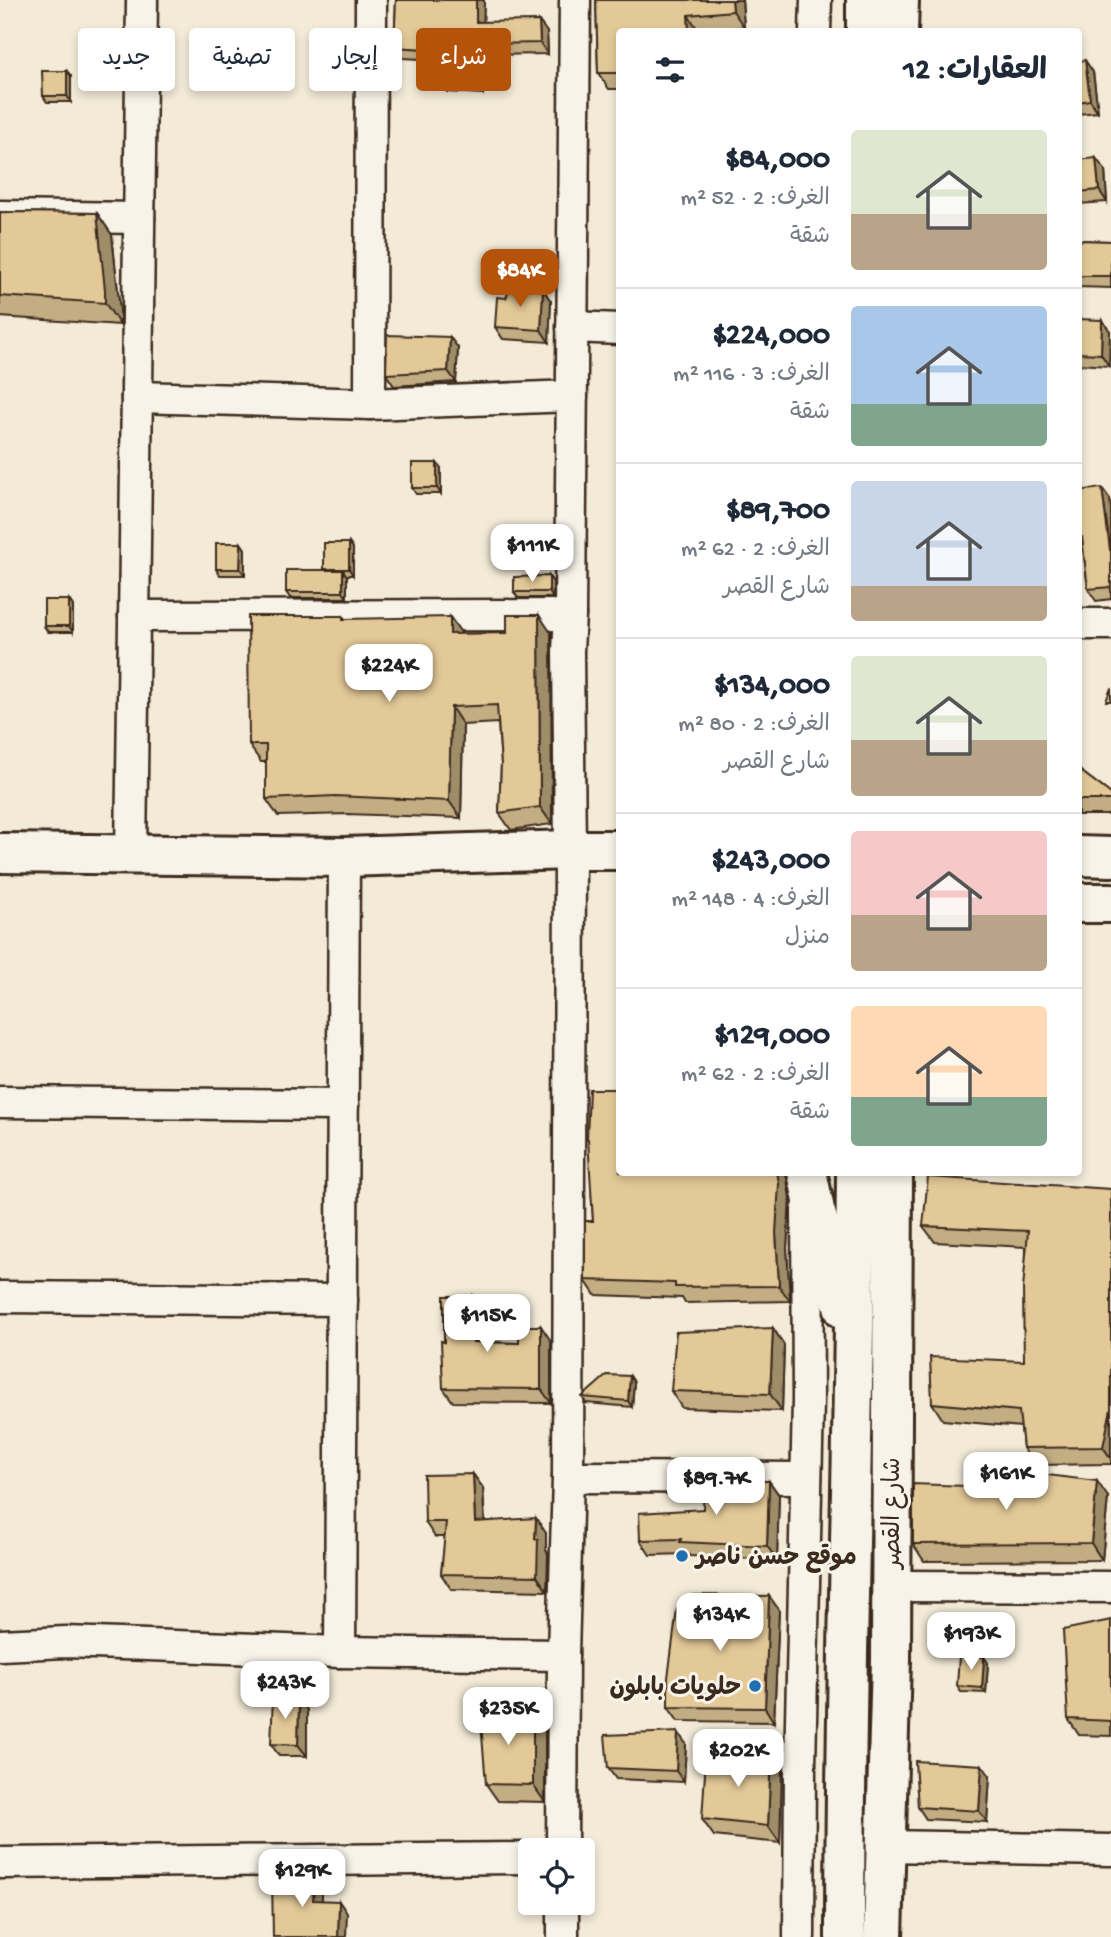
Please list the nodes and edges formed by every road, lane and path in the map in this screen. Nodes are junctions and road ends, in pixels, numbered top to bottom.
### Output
1 (142, 0) edge
2 (371, 0) edge
3 (575, 0) edge
4 (816, 0) edge
5 (866, 0) edge
6 (899, 0) edge
7 (816, 28) edge
8 (866, 28) edge
9 (898, 28) edge
10 (0, 216) edge
11 (139, 218) junction
12 (572, 327) junction
13 (616, 329) edge
14 (572, 396) junction
15 (137, 397) junction
16 (370, 404) junction
17 (570, 615) junction
18 (134, 616) junction
19 (1082, 624) edge
20 (1111, 624) edge
21 (570, 850) junction
22 (616, 850) edge
23 (0, 853) edge
24 (131, 855) junction
25 (1082, 856) edge
26 (344, 857) junction
27 (1111, 857) edge
28 (1082, 902) edge
29 (1111, 903) edge
30 (0, 1102) edge
31 (343, 1105) junction
32 (807, 1176) edge
33 (808, 1176) edge
34 (856, 1176) edge
35 (893, 1176) edge
36 (0, 1297) edge
37 (342, 1300) junction
38 (855, 1344) junction
39 (568, 1477) junction
40 (806, 1478) junction
41 (1111, 1581) edge
42 (891, 1586) junction
43 (0, 1645) edge
44 (341, 1652) junction
45 (564, 1655) junction
46 (847, 1658) junction
47 (891, 1661) junction
48 (845, 1777) junction
49 (888, 1778) junction
50 (562, 1838) edge
51 (884, 1846) junction
52 (1111, 1850) edge
53 (518, 1858) edge
54 (0, 1863) edge
55 (563, 1915) edge
56 (563, 1937) edge
57 (799, 1937) edge
58 (845, 1937) edge
59 (883, 1937) edge

1 - 11 street
2 - 16 street
3 - 12 street
4 - 7 street
5 - 8 street
6 - 9 street
10 - 11 street
11 - 15 street
12 - 13 street
12 - 14 street
14 - 16 street
14 - 17 street
15 - 16 street
15 - 18 street
17 - 18 street
17 - 21 street
18 - 24 street
19 - 20 street
21 - 22 street
21 - 26 street
21 - 39 street
23 - 24 street
24 - 26 street
25 - 27 street
26 - 31 street
28 - 29 street
30 - 31 street
31 - 37 street
32 - 40 street
33 - 38 street
34 - 38 street, شارع القصر
35 - 42 street, شارع القصر
36 - 37 street
37 - 44 street
38 - 46 street, شارع القصر
39 - 40 street
39 - 45 street
40 - 57 street
41 - 42 street
42 - 47 street, شارع القصر
43 - 44 street
44 - 45 street
45 - 50 street
46 - 47 street
46 - 48 street, شارع القصر
47 - 49 street, شارع القصر
48 - 49 street
48 - 58 street, شارع القصر
49 - 51 street, شارع القصر
51 - 52 street
51 - 59 street, شارع القصر
53 - 54 street
55 - 56 street

